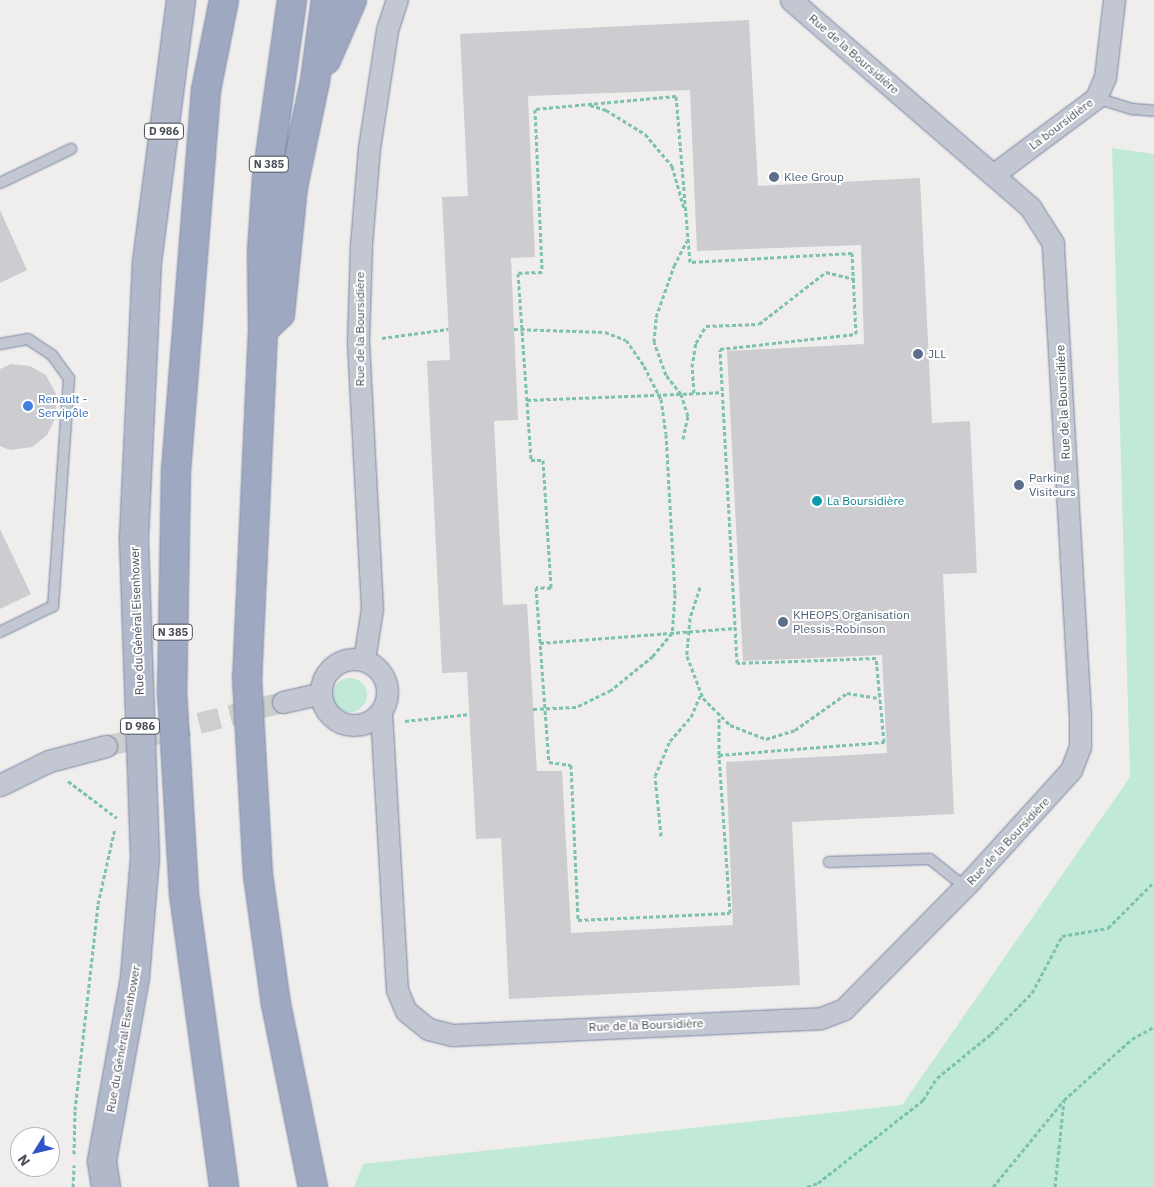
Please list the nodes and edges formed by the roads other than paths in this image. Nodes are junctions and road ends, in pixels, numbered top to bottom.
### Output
1 (181, 0) edge
2 (224, 0) edge
3 (292, 0) edge
4 (326, 0) edge
5 (352, 0) edge
6 (397, 0) edge
7 (791, 0) edge
8 (1114, 0) edge
9 (315, 81) junction
10 (1096, 98) junction
11 (1154, 111) edge
12 (71, 149) dead end
13 (994, 174) junction
14 (0, 183) edge
15 (263, 330) junction
16 (0, 344) edge
17 (0, 632) edge
18 (364, 660) junction
19 (321, 693) junction
20 (283, 702) tunnel mouth
21 (382, 718) junction
22 (106, 746) tunnel mouth
23 (0, 785) edge
24 (829, 862) dead end
25 (965, 887) junction
26 (106, 1187) edge
27 (224, 1187) edge
28 (313, 1187) edge

1 - 26 main road, Rue du Général Eisenhower / D 986
2 - 27 highway, N 385
3 - 15 highway, N 385
4 - 9 highway
5 - 9 highway
6 - 18 street, Rue de la Boursidière
7 - 13 street, Rue de la Boursidière
8 - 10 street, La boursidière
9 - 15 highway
10 - 11 lane
10 - 13 street, La boursidière
12 - 14 lane
13 - 25 street, Rue de la Boursidière
15 - 28 highway, N 385
16 - 17 lane
18 - 19 street
18 - 21 street, Rue de la Boursidière
19 - 20 street
19 - 21 street
21 - 25 street, Rue de la Boursidière
22 - 23 street
24 - 25 lane

